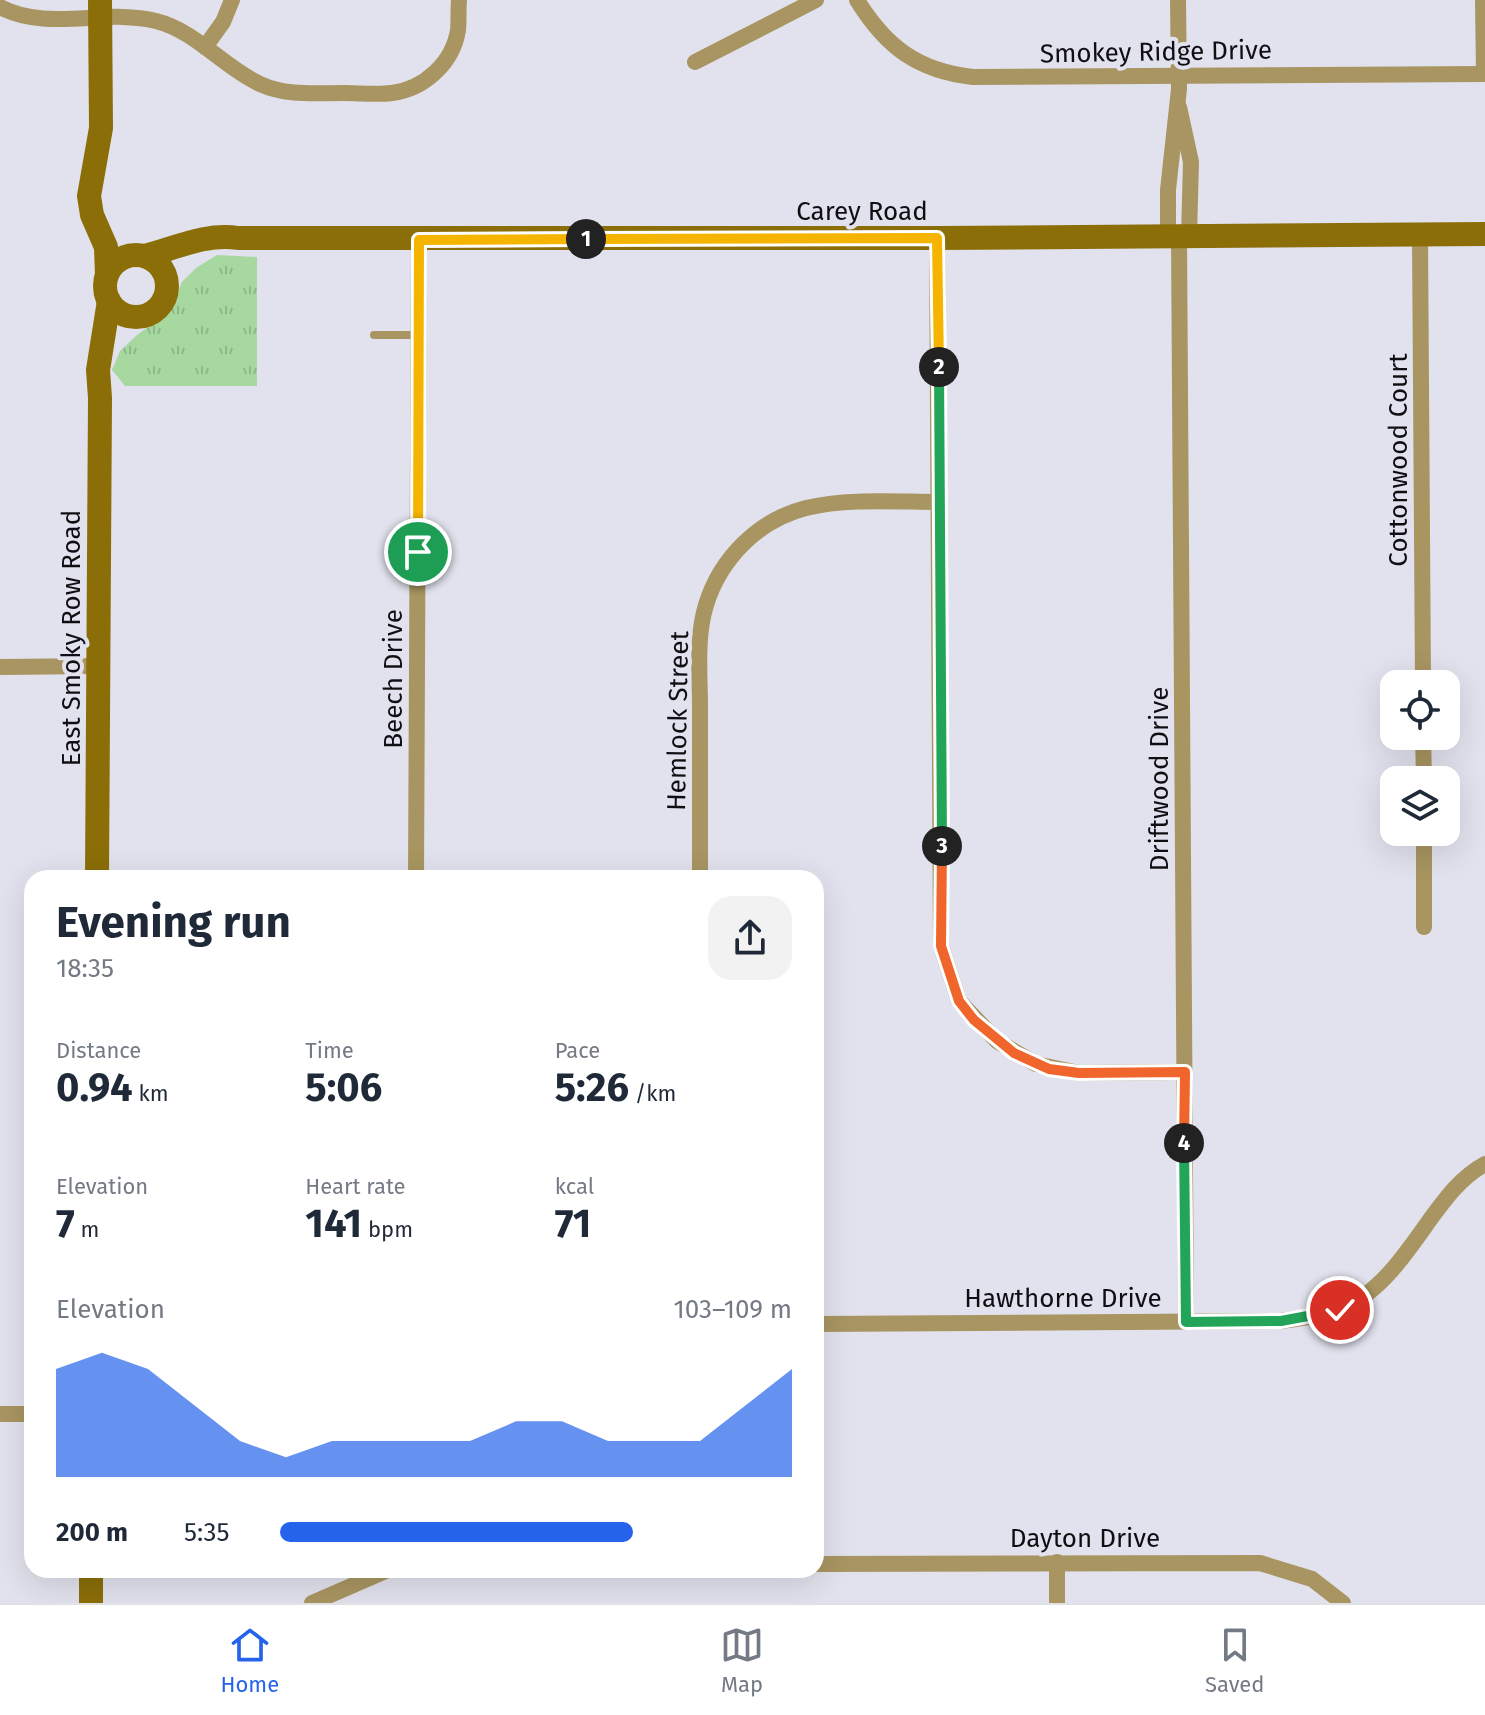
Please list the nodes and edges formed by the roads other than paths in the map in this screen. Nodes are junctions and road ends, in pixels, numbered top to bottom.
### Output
1 (232, 0) edge
2 (459, 0) edge
3 (816, 0) edge
4 (857, 0) edge
5 (1178, 0) edge
6 (1483, 0) edge
7 (0, 7) edge
8 (100, 9) edge
9 (205, 47) junction
10 (695, 62) dead end
11 (1484, 74) edge
12 (1179, 75) junction
13 (100, 140) junction
14 (1485, 234) edge
15 (1420, 235) junction
16 (1179, 236) junction
17 (238, 238) junction
18 (937, 238) junction
19 (419, 240) junction
20 (141, 256) junction
21 (107, 275) junction
22 (109, 301) junction
23 (158, 306) junction
24 (374, 335) dead end
25 (419, 335) junction
26 (100, 398) junction
27 (939, 502) junction
28 (99, 666) junction
29 (0, 667) edge
30 (1423, 670) edge
31 (1424, 846) edge
32 (97, 870) edge
33 (416, 870) edge
34 (700, 870) edge
35 (1424, 927) dead end
36 (1185, 1072) junction
37 (1485, 1164) edge
38 (1186, 1322) junction
39 (824, 1324) edge
40 (0, 1414) edge
41 (24, 1414) edge
42 (1057, 1562) junction
43 (824, 1564) edge
44 (91, 1578) edge
45 (370, 1578) edge
46 (91, 1603) edge
47 (312, 1603) edge
48 (1057, 1603) edge
49 (1343, 1603) edge

1 - 9 street
2 - 9 street
3 - 10 street
4 - 12 street, Smokey Ridge Drive
5 - 12 street
6 - 11 street
7 - 8 street
8 - 9 street
8 - 13 street
11 - 12 street, Smokey Ridge Drive
12 - 16 street, Driftwood Drive
13 - 20 street
13 - 21 street
14 - 15 street, Carey Road
15 - 16 street, Carey Road
15 - 30 street, Cottonwood Court
16 - 18 street, Carey Road
16 - 36 street, Driftwood Drive
17 - 19 street, Carey Road
17 - 20 street, Carey Road
17 - 23 street, Carey Road
18 - 19 street, Carey Road
18 - 27 street
19 - 25 street, Beech Drive
20 - 21 street
20 - 23 street
21 - 22 street
22 - 23 street
22 - 26 street, East Smoky Row Road
23 - 26 street, East Smoky Row Road
24 - 25 lane
25 - 33 street, Beech Drive
26 - 28 street, East Smoky Row Road
27 - 34 street, Hemlock Street
27 - 36 street
28 - 29 street
28 - 32 street, East Smoky Row Road
31 - 35 street
36 - 38 street, Driftwood Drive
37 - 38 street, Hawthorne Drive
38 - 39 street, Hawthorne Drive
40 - 41 street
42 - 43 street, Dayton Drive
42 - 48 street
42 - 49 street, Dayton Drive
44 - 46 street
45 - 47 street

